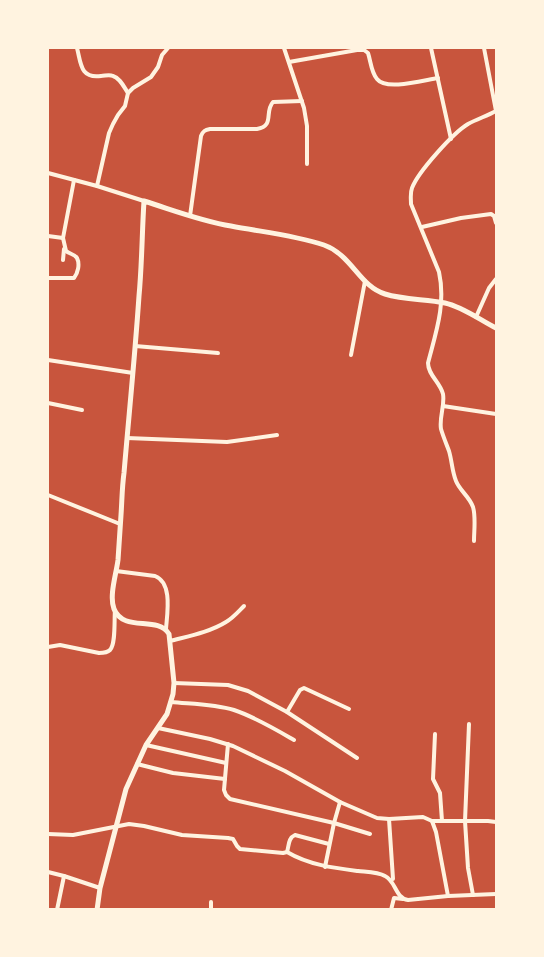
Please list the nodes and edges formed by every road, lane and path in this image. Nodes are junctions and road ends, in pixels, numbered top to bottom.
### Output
1 (77, 48) edge
2 (168, 48) edge
3 (284, 48) edge
4 (431, 48) edge
5 (484, 48) edge
6 (289, 62) junction
7 (438, 78) junction
8 (128, 93) junction
9 (302, 102) junction
10 (451, 139) junction
11 (307, 164) dead end
12 (48, 173) edge
13 (74, 180) junction
14 (97, 186) junction
15 (144, 201) junction
16 (496, 213) edge
17 (491, 214) junction
18 (190, 216) junction
19 (496, 223) edge
20 (422, 227) junction
21 (48, 236) edge
22 (63, 238) junction
23 (64, 247) junction
24 (63, 260) dead end
25 (48, 278) edge
26 (496, 279) edge
27 (365, 281) junction
28 (442, 303) junction
29 (476, 317) junction
30 (496, 328) edge
31 (135, 346) junction
32 (218, 353) dead end
33 (351, 354) dead end
34 (48, 360) edge
35 (133, 372) junction
36 (48, 403) edge
37 (443, 406) junction
38 (82, 410) dead end
39 (496, 414) edge
40 (277, 435) dead end
41 (127, 438) junction
42 (48, 495) edge
43 (120, 524) junction
44 (474, 542) dead end
45 (116, 571) junction
46 (244, 606) dead end
47 (115, 610) junction
48 (166, 629) junction
49 (170, 642) junction
50 (48, 647) edge
51 (174, 683) junction
52 (171, 702) junction
53 (349, 709) dead end
54 (287, 712) junction
55 (469, 724) dead end
56 (158, 728) junction
57 (435, 734) dead end
58 (294, 740) dead end
59 (228, 744) junction
60 (146, 745) junction
61 (357, 758) dead end
62 (226, 763) junction
63 (137, 764) junction
64 (225, 779) junction
65 (340, 802) junction
66 (389, 819) junction
67 (432, 821) junction
68 (442, 821) junction
69 (465, 821) junction
70 (496, 822) edge
71 (334, 823) junction
72 (116, 827) junction
73 (48, 834) edge
74 (370, 834) dead end
75 (330, 844) junction
76 (287, 852) junction
77 (326, 867) junction
78 (48, 872) edge
79 (64, 876) junction
80 (393, 879) dead end
81 (100, 888) junction
82 (496, 894) edge
83 (473, 895) junction
84 (448, 896) junction
85 (403, 899) junction
86 (211, 902) dead end
87 (57, 910) edge
88 (97, 910) edge
89 (211, 910) edge
90 (391, 910) edge

1 - 8 street
2 - 8 street
3 - 6 street
4 - 7 street
5 - 10 street
6 - 7 street
6 - 9 street
7 - 10 street
8 - 14 street
9 - 11 street
9 - 18 street
10 - 20 street
12 - 13 street
13 - 14 street
13 - 22 street
14 - 15 street
15 - 18 street
15 - 31 street
16 - 17 street
17 - 19 street
17 - 20 street
18 - 27 street
20 - 28 street
21 - 22 street
22 - 23 street
23 - 24 street
23 - 25 street
26 - 29 street
27 - 28 street
27 - 33 street
28 - 29 street
28 - 37 street
29 - 30 street
31 - 32 street
31 - 35 street
34 - 35 street
35 - 41 street
36 - 38 street
37 - 39 street
37 - 44 street
40 - 41 street
41 - 43 street
42 - 43 street
43 - 45 street
45 - 47 street
45 - 48 street
46 - 49 street
47 - 48 street
47 - 50 street
48 - 49 street
49 - 51 street
51 - 52 street
51 - 54 street
52 - 56 street
52 - 58 street
53 - 54 street
54 - 61 street
55 - 69 street
56 - 59 street
56 - 60 street
57 - 68 street
59 - 62 street
59 - 65 street
60 - 62 street
60 - 63 street
62 - 64 street
63 - 64 street
63 - 72 street
64 - 71 street
65 - 66 street
65 - 71 street
66 - 67 street
66 - 80 street
67 - 68 street
67 - 84 street
68 - 69 street
69 - 70 street
69 - 83 street
71 - 74 street
71 - 75 street
72 - 73 street
72 - 76 street
72 - 81 street
75 - 76 street
75 - 77 street
76 - 77 street
77 - 85 street
78 - 79 street
79 - 81 street
79 - 87 street
81 - 88 street
82 - 83 street
83 - 84 street
84 - 85 street
85 - 90 street
86 - 89 street

